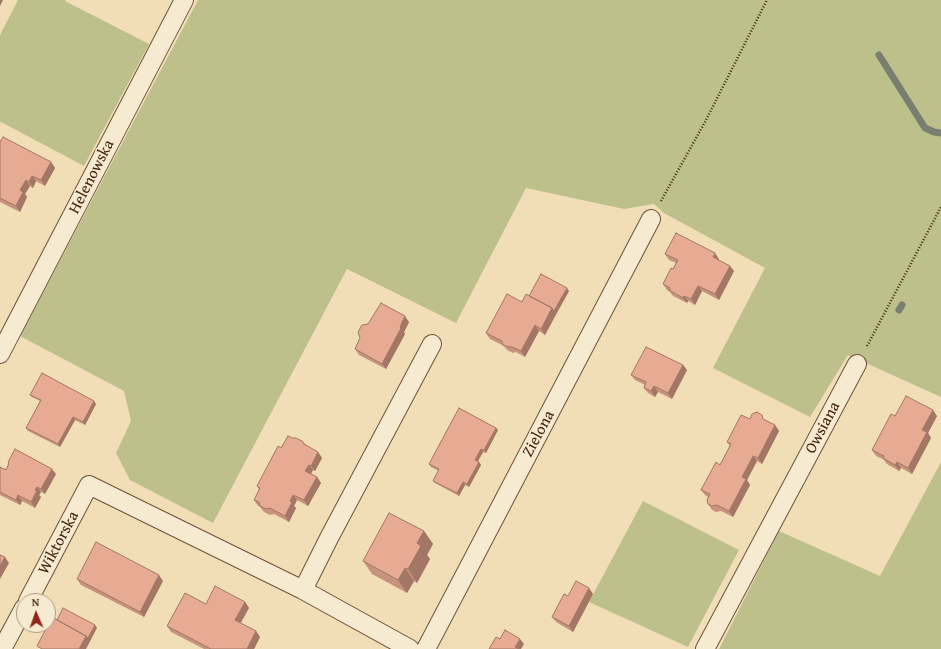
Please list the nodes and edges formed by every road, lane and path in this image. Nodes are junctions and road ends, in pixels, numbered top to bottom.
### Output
1 (184, 0) edge
2 (767, 0) edge
3 (941, 207) edge
4 (651, 220) joint
5 (432, 344) dead end
6 (0, 354) edge
7 (857, 364) joint
8 (303, 590) junction
9 (32, 593) edge
10 (16, 623) edge
11 (2, 649) edge
12 (410, 649) edge
13 (426, 649) edge
14 (705, 649) edge

1 - 6 street, Helenowska
2 - 4 path
3 - 7 path
4 - 13 street, Zielona
5 - 8 street
7 - 14 street, Owsiana
8 - 9 street, Wiktorska
8 - 12 street
10 - 11 street

